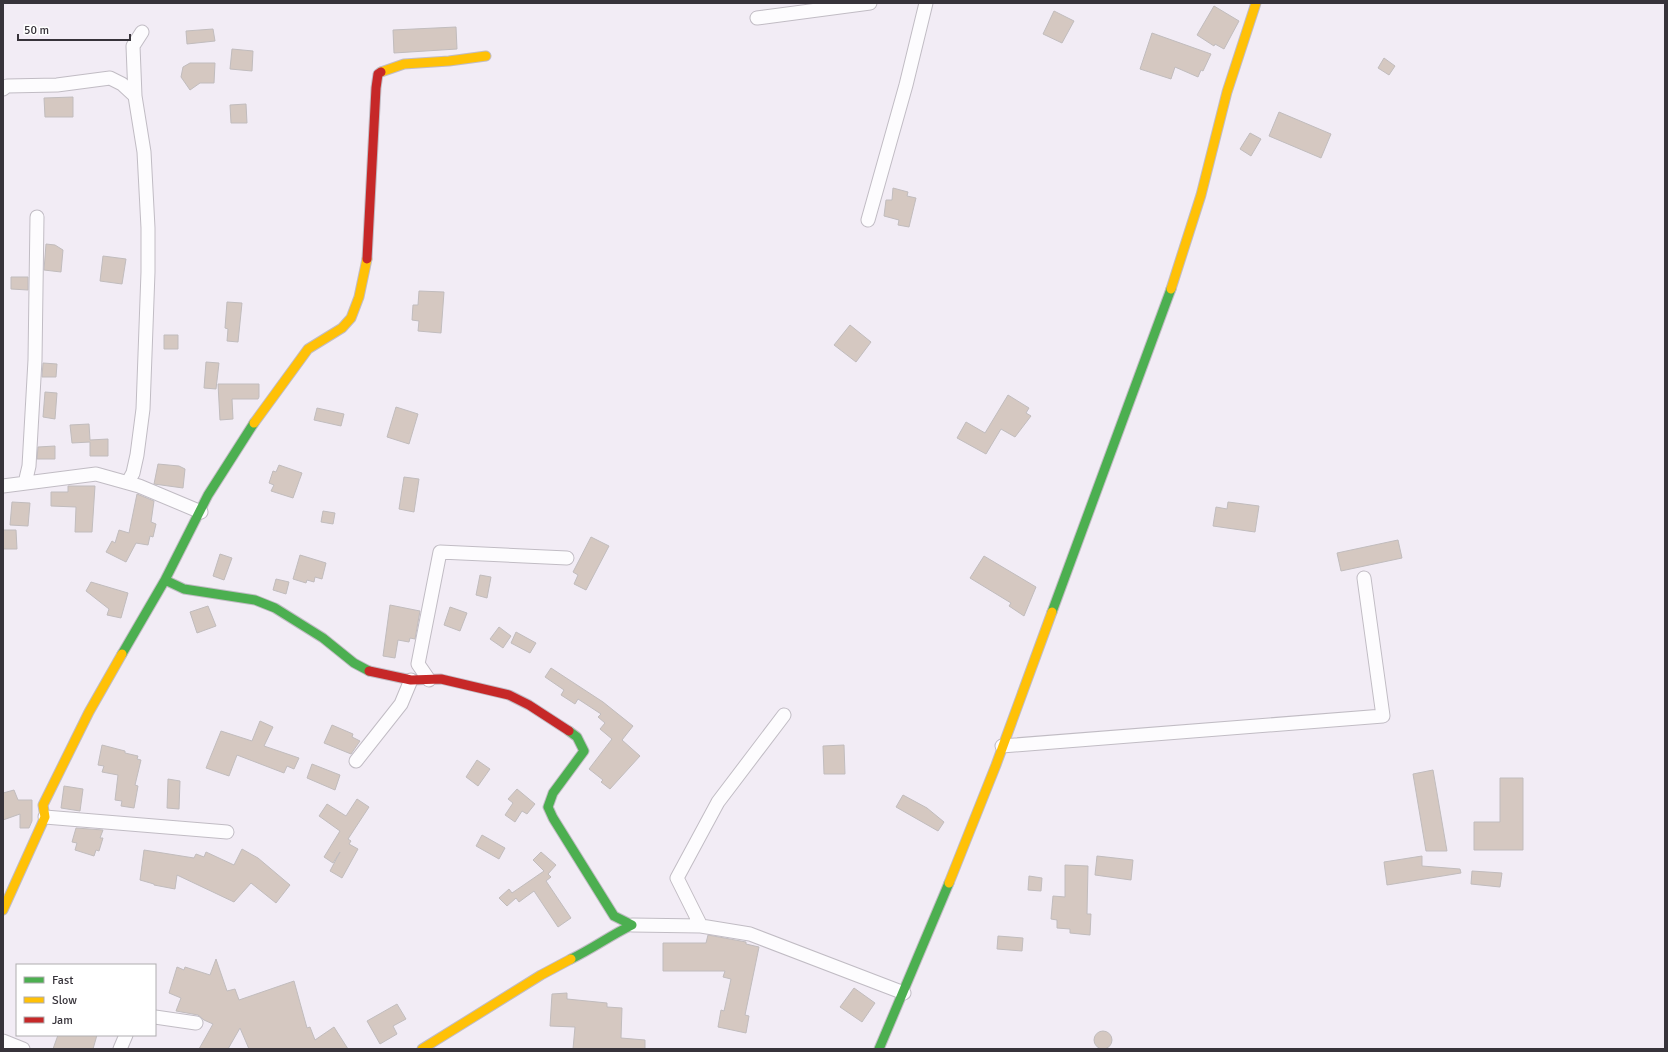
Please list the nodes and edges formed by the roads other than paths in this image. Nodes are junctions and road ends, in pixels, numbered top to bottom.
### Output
1 (870, 3) edge
2 (926, 3) edge
3 (1251, 5) edge
4 (757, 18) dead end
5 (142, 32) dead end
6 (486, 56) dead end
7 (3, 89) edge
8 (135, 96) junction
9 (37, 217) dead end
10 (868, 220) dead end
11 (128, 482) junction
12 (25, 483) junction
13 (3, 486) edge
14 (201, 512) junction
15 (567, 558) dead end
16 (1364, 578) dead end
17 (165, 580) junction
18 (411, 680) junction
19 (429, 680) junction
20 (784, 715) dead end
21 (1002, 746) junction
22 (356, 762) dead end
23 (45, 817) junction
24 (227, 832) dead end
25 (3, 910) edge
26 (632, 925) junction
27 (701, 926) junction
28 (904, 993) junction
29 (156, 1017) edge
30 (196, 1023) dead end
31 (126, 1036) edge
32 (3, 1041) edge
33 (24, 1049) edge
34 (120, 1049) edge
35 (422, 1049) edge
36 (879, 1049) edge

1 - 4 street
2 - 10 street
3 - 21 street
5 - 8 street
6 - 14 street
7 - 8 street
8 - 11 street
9 - 12 street
11 - 12 street
11 - 14 street
12 - 13 street
14 - 17 street
15 - 19 street
16 - 21 street
17 - 18 street
17 - 23 street
18 - 19 street
18 - 22 street
19 - 26 street
20 - 27 street
21 - 28 street
23 - 24 street
23 - 25 street
26 - 27 street
26 - 35 street
27 - 28 street
28 - 36 street
29 - 30 street
31 - 34 street
32 - 33 street

